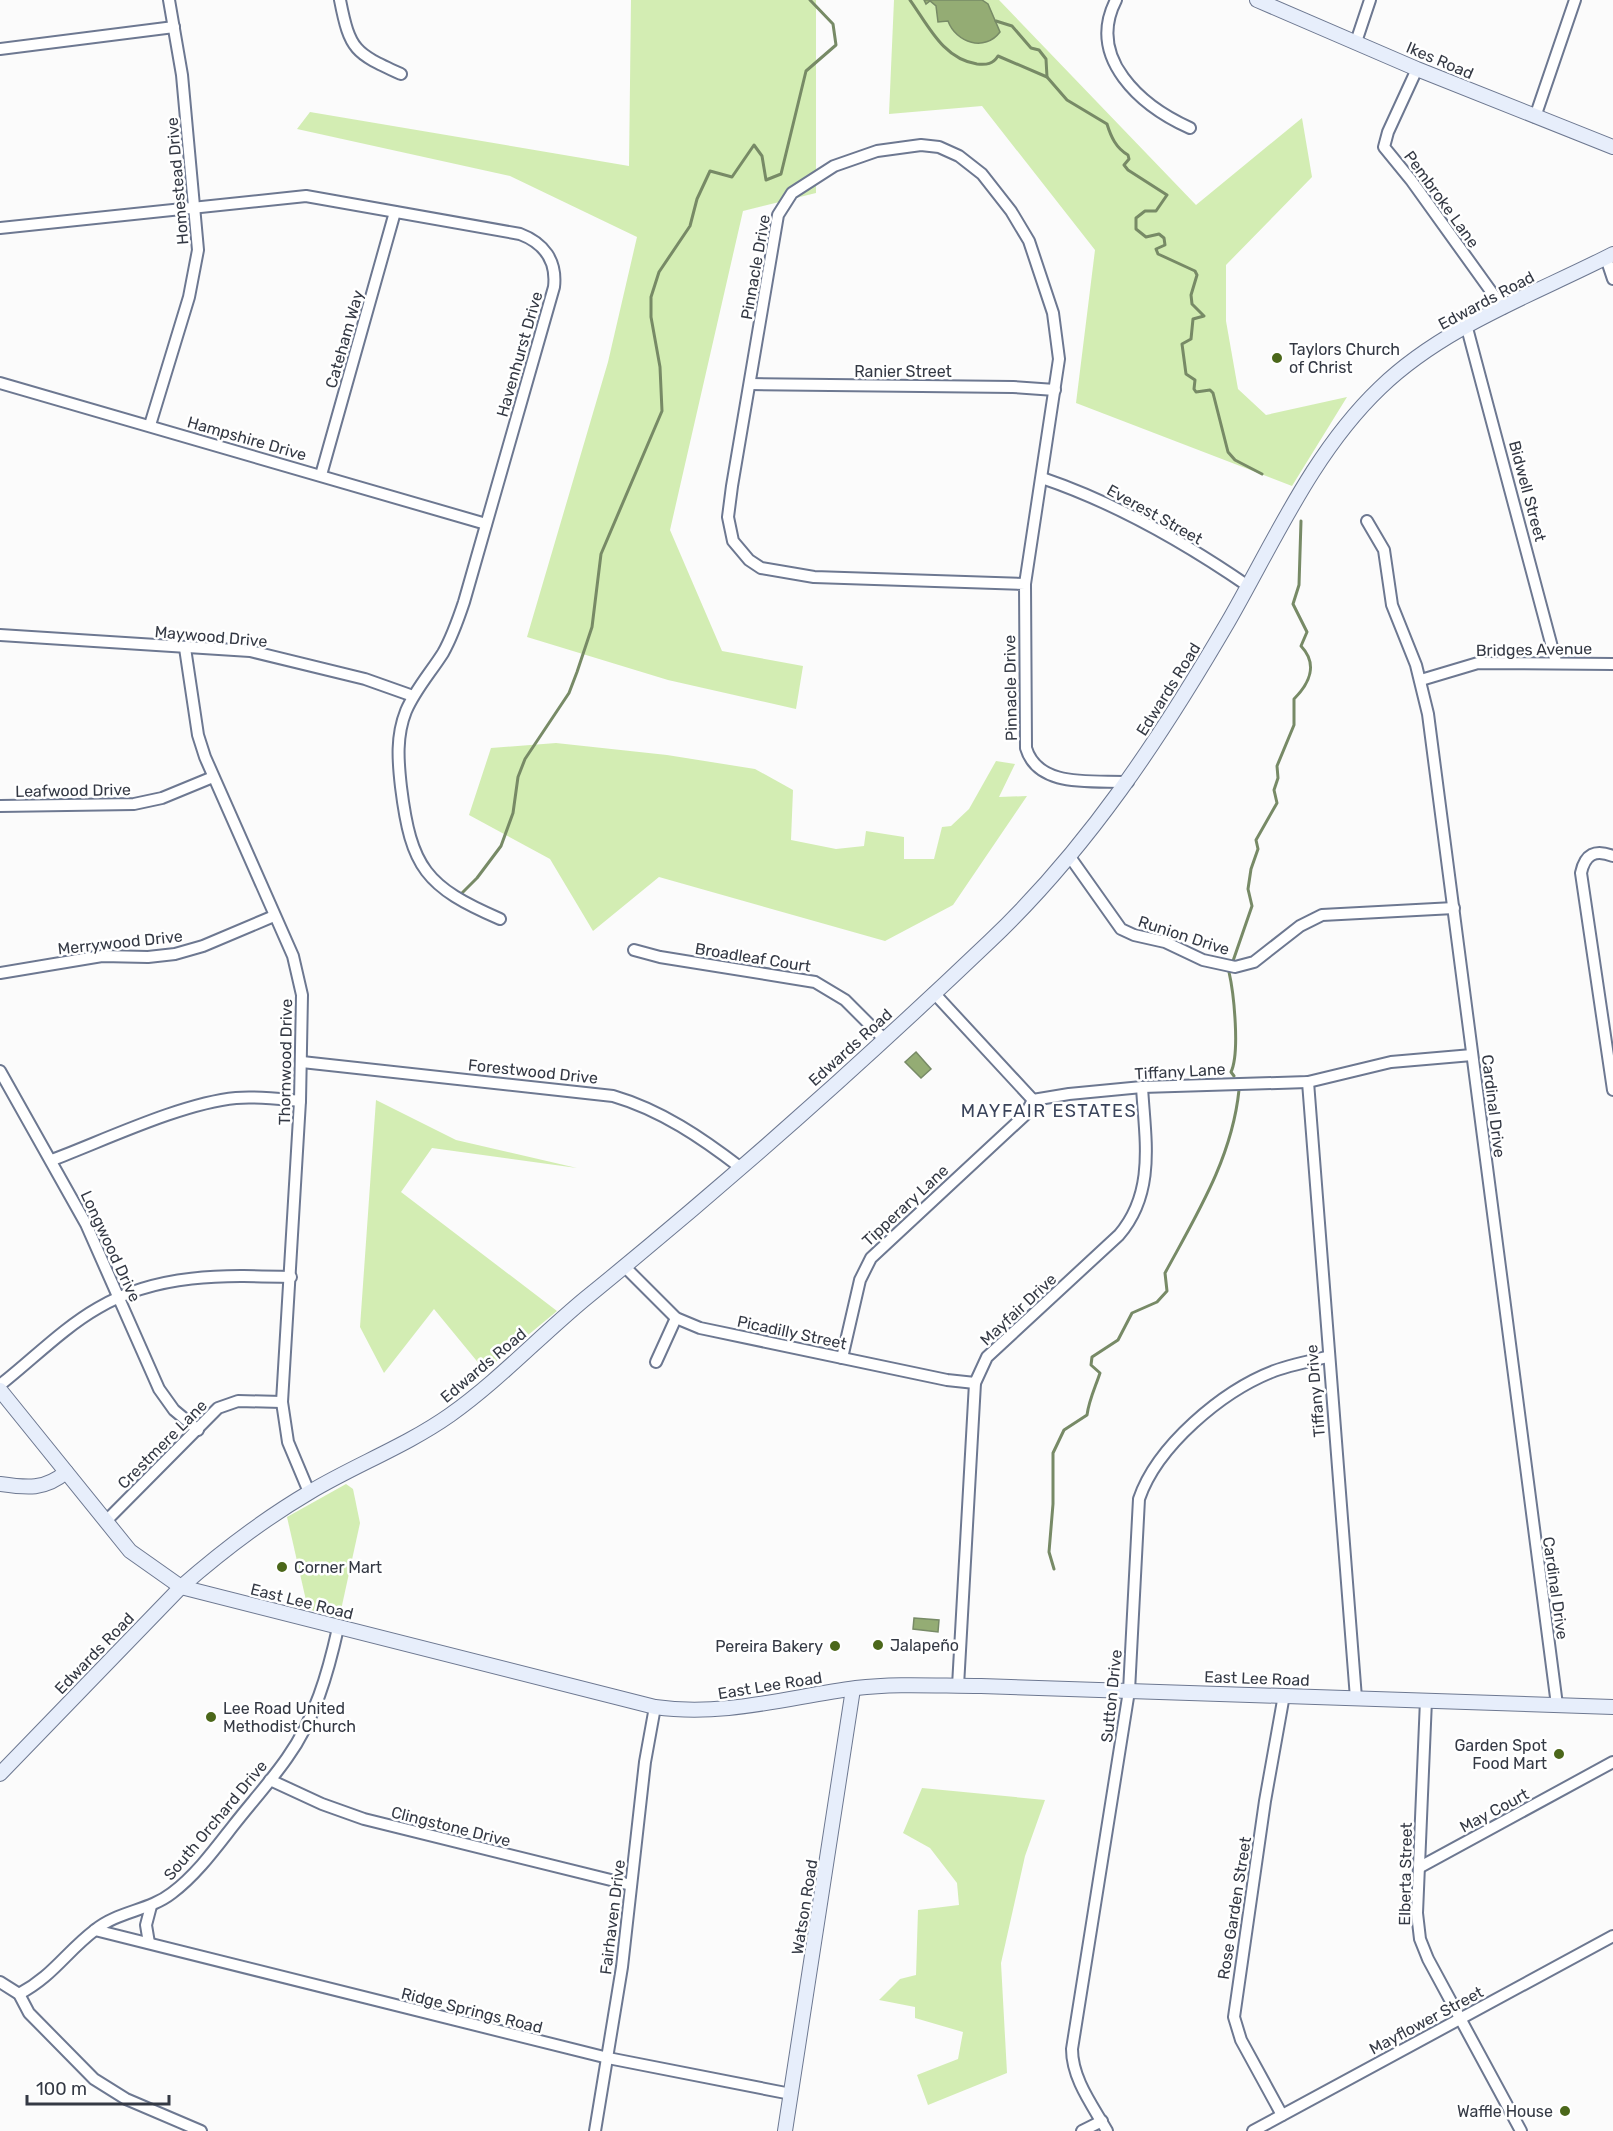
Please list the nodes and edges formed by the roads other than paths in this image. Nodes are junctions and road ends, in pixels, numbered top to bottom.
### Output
1 (169, 0) edge
2 (340, 0) edge
3 (1116, 0) edge
4 (1257, 0) edge
5 (1370, 0) edge
6 (1575, 0) edge
7 (174, 27) junction
8 (1356, 42) junction
9 (0, 49) edge
10 (1417, 69) junction
11 (401, 74) dead end
12 (1535, 117) junction
13 (1190, 128) dead end
14 (1613, 147) edge
15 (194, 207) junction
16 (395, 212) junction
17 (0, 228) edge
18 (1609, 256) edge
19 (1613, 279) edge
20 (1503, 308) junction
21 (1467, 328) junction
22 (0, 383) edge
23 (750, 384) junction
24 (1055, 390) junction
25 (150, 425) junction
26 (321, 476) junction
27 (1042, 478) junction
28 (1367, 521) dead end
29 (486, 524) junction
30 (1025, 584) junction
31 (1248, 586) junction
32 (0, 635) edge
33 (185, 648) junction
34 (1556, 662) junction
35 (1613, 664) edge
36 (1421, 680) junction
37 (413, 696) junction
38 (213, 777) junction
39 (1128, 782) junction
40 (0, 806) edge
41 (1613, 856) edge
42 (1070, 857) junction
43 (1454, 908) junction
44 (274, 916) junction
45 (500, 919) dead end
46 (634, 950) dead end
47 (0, 973) edge
48 (934, 993) junction
49 (884, 1039) junction
50 (1610, 1045) edge
51 (1472, 1055) junction
52 (302, 1062) junction
53 (0, 1071) edge
54 (1308, 1082) junction
55 (1142, 1087) junction
56 (1613, 1090) edge
57 (1033, 1100) junction
58 (300, 1101) junction
59 (52, 1160) junction
60 (741, 1168) junction
61 (625, 1267) junction
62 (291, 1277) junction
63 (119, 1297) junction
64 (676, 1318) junction
65 (1328, 1357) junction
66 (842, 1358) junction
67 (656, 1362) dead end
68 (975, 1383) junction
69 (0, 1385) edge
70 (0, 1390) edge
71 (282, 1402) junction
72 (198, 1430) junction
73 (66, 1472) junction
74 (0, 1484) edge
75 (309, 1492) junction
76 (106, 1521) junction
77 (181, 1587) junction
78 (338, 1628) junction
79 (958, 1686) junction
80 (854, 1689) junction
81 (1129, 1691) junction
82 (1284, 1695) junction
83 (1356, 1698) junction
84 (1426, 1700) junction
85 (1557, 1705) junction
86 (655, 1707) junction
87 (1612, 1709) edge
88 (1613, 1762) edge
89 (0, 1774) edge
90 (270, 1780) junction
91 (1420, 1867) junction
92 (631, 1885) junction
93 (151, 1906) junction
94 (95, 1930) junction
95 (1613, 1936) edge
96 (149, 1943) junction
97 (0, 1982) edge
98 (19, 1994) junction
99 (1461, 2019) junction
100 (608, 2058) junction
101 (791, 2094) junction
102 (1282, 2115) junction
103 (1105, 2126) edge
104 (201, 2131) edge
105 (595, 2131) edge
106 (785, 2131) edge
107 (1082, 2131) edge
108 (1253, 2131) edge
109 (1521, 2131) edge

1 - 7 street, Homestead Drive
2 - 11 street
3 - 13 street
4 - 8 street, Ikes Road
5 - 8 street
6 - 12 street
7 - 9 street
7 - 15 street, Homestead Drive
8 - 10 street, Ikes Road
10 - 12 street, Ikes Road
10 - 20 street, Pembroke Lane
12 - 14 street, Ikes Road
15 - 16 street, Havenhurst Drive
15 - 17 street, Havenhurst Drive
15 - 25 street, Homestead Drive
16 - 26 street, Cateham Way
16 - 29 street, Havenhurst Drive
18 - 19 street
18 - 20 street, Edwards Road
20 - 21 street, Edwards Road
21 - 31 street, Edwards Road
21 - 34 street, Bidwell Street
22 - 25 street, Hampshire Drive
23 - 24 street, Ranier Street
23 - 24 street, Pinnacle Drive
23 - 30 street, Pinnacle Drive
24 - 27 street, Pinnacle Drive
25 - 26 street, Hampshire Drive
26 - 29 street, Hampshire Drive
27 - 30 street, Pinnacle Drive
27 - 31 street, Everest Street
28 - 36 street, Cardinal Drive
29 - 37 street, Havenhurst Drive
30 - 39 street, Pinnacle Drive
31 - 39 street, Edwards Road
32 - 33 street, Maywood Drive
33 - 37 street, Maywood Drive
33 - 38 street, Thornwood Drive
34 - 35 street, Bridges Avenue
34 - 36 street, Bridges Avenue
36 - 43 street, Cardinal Drive
37 - 45 street, Havenhurst Drive
38 - 40 street, Leafwood Drive
38 - 44 street, Thornwood Drive
39 - 42 street, Edwards Road
41 - 50 street
42 - 43 street, Runion Drive
42 - 48 street, Edwards Road
43 - 51 street, Cardinal Drive
44 - 47 street, Merrywood Drive
44 - 52 street, Thornwood Drive
46 - 49 street, Broadleaf Court
48 - 49 street, Edwards Road
48 - 57 street
49 - 60 street, Edwards Road
50 - 56 street
51 - 54 street, Tiffany Lane
51 - 85 street, Cardinal Drive
52 - 58 street, Thornwood Drive
52 - 60 street, Forestwood Drive
53 - 59 street, Longwood Drive
54 - 55 street, Tiffany Lane
54 - 65 street, Tiffany Drive
55 - 57 street, Tiffany Lane
55 - 68 street, Mayfair Drive
57 - 66 street, Tipperary Lane
58 - 59 street
58 - 62 street, Thornwood Drive
59 - 63 street, Longwood Drive
60 - 61 street, Edwards Road
61 - 64 street, Picadilly Street
61 - 75 street, Edwards Road
62 - 63 street
62 - 71 street, Thornwood Drive
63 - 69 street
63 - 72 street, Longwood Drive
64 - 66 street, Picadilly Street
64 - 67 street
65 - 81 street, Sutton Drive
65 - 83 street, Tiffany Drive
66 - 68 street, Picadilly Street
68 - 79 street, Mayfair Drive
70 - 73 street, East Lee Road
71 - 72 street, Crestmere Lane
71 - 75 street, Thornwood Drive
72 - 76 street, Crestmere Lane
73 - 74 street
73 - 76 street, East Lee Road
75 - 77 street, Edwards Road
76 - 77 street, East Lee Road
77 - 78 street, East Lee Road
77 - 89 street, Edwards Road
78 - 86 street, East Lee Road
78 - 90 street, South Orchard Drive
79 - 80 street, East Lee Road
79 - 81 street, East Lee Road
80 - 86 street, East Lee Road
80 - 101 street, Watson Road
81 - 82 street, East Lee Road
81 - 103 street, Sutton Drive
82 - 83 street, East Lee Road
82 - 102 street, Rose Garden Street
83 - 84 street, East Lee Road
84 - 85 street, East Lee Road
84 - 91 street, Elberta Street
85 - 87 street, East Lee Road
86 - 92 street, Fairhaven Drive
88 - 91 street, May Court
90 - 92 street, Clingstone Drive
90 - 93 street, South Orchard Drive
91 - 99 street, Elberta Street
92 - 100 street, Fairhaven Drive
93 - 94 street, South Orchard Drive
93 - 96 street
94 - 96 street, Ridge Springs Road
94 - 98 street, South Orchard Drive
95 - 99 street, Mayflower Street
96 - 100 street, Ridge Springs Road
97 - 98 street
98 - 104 street
99 - 102 street, Mayflower Street
99 - 109 street, Elberta Street
100 - 101 street, Ridge Springs Road
100 - 105 street, Fairhaven Drive
101 - 106 street, Watson Road
102 - 108 street, Mayflower Street
103 - 107 street

